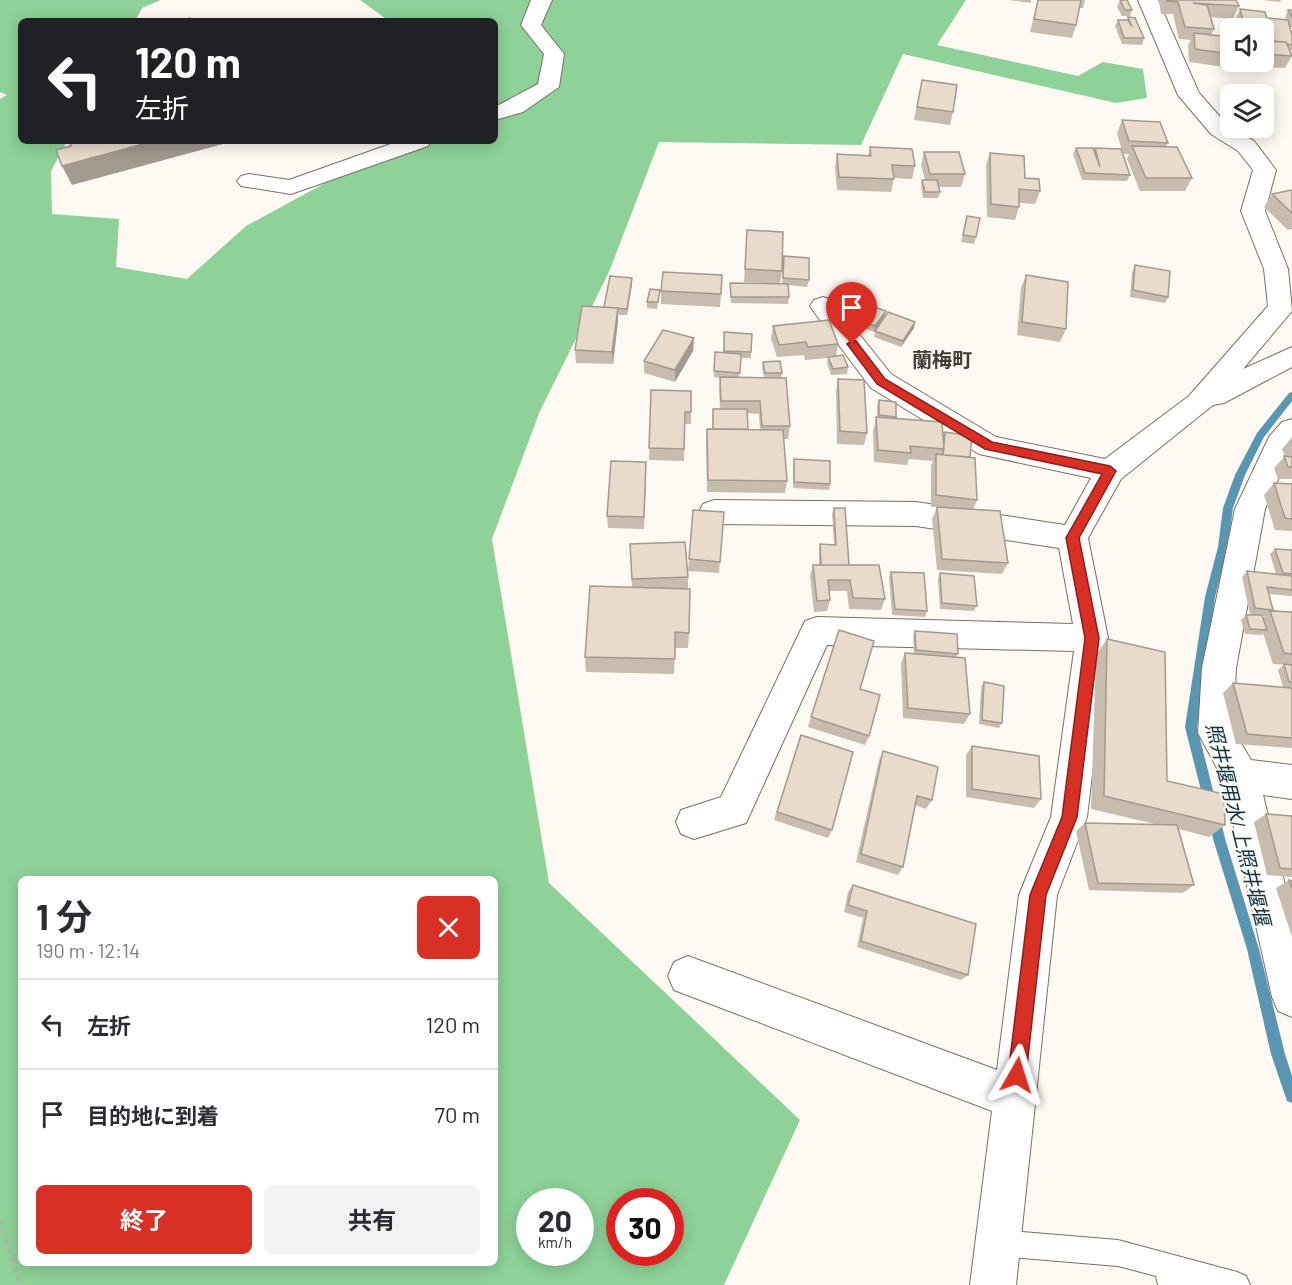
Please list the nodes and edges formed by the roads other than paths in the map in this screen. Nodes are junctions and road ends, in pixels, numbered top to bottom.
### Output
1 (542, 0) edge
2 (1148, 0) edge
3 (498, 113) edge
4 (412, 144) edge
5 (249, 181) dead end
6 (823, 306) dead end
7 (1292, 356) edge
8 (1199, 403) junction
9 (1292, 429) edge
10 (1110, 471) junction
11 (714, 512) edge
12 (1073, 538) junction
13 (1092, 638) junction
14 (1240, 775) junction
15 (1292, 782) edge
16 (694, 822) dead end
17 (688, 976) dead end
18 (1292, 997) edge
19 (1015, 1098) junction
20 (997, 1243) junction
21 (1168, 1274) edge
22 (993, 1285) edge
23 (1237, 1285) edge

1 - 3 street
2 - 8 street
4 - 5 street
6 - 10 street
7 - 8 street
8 - 10 street
9 - 14 street
10 - 12 street
11 - 12 street
12 - 13 street
13 - 16 street
13 - 19 street
14 - 15 street
14 - 18 street
17 - 19 street
19 - 20 street
20 - 21 lane
20 - 22 street
21 - 23 lane

